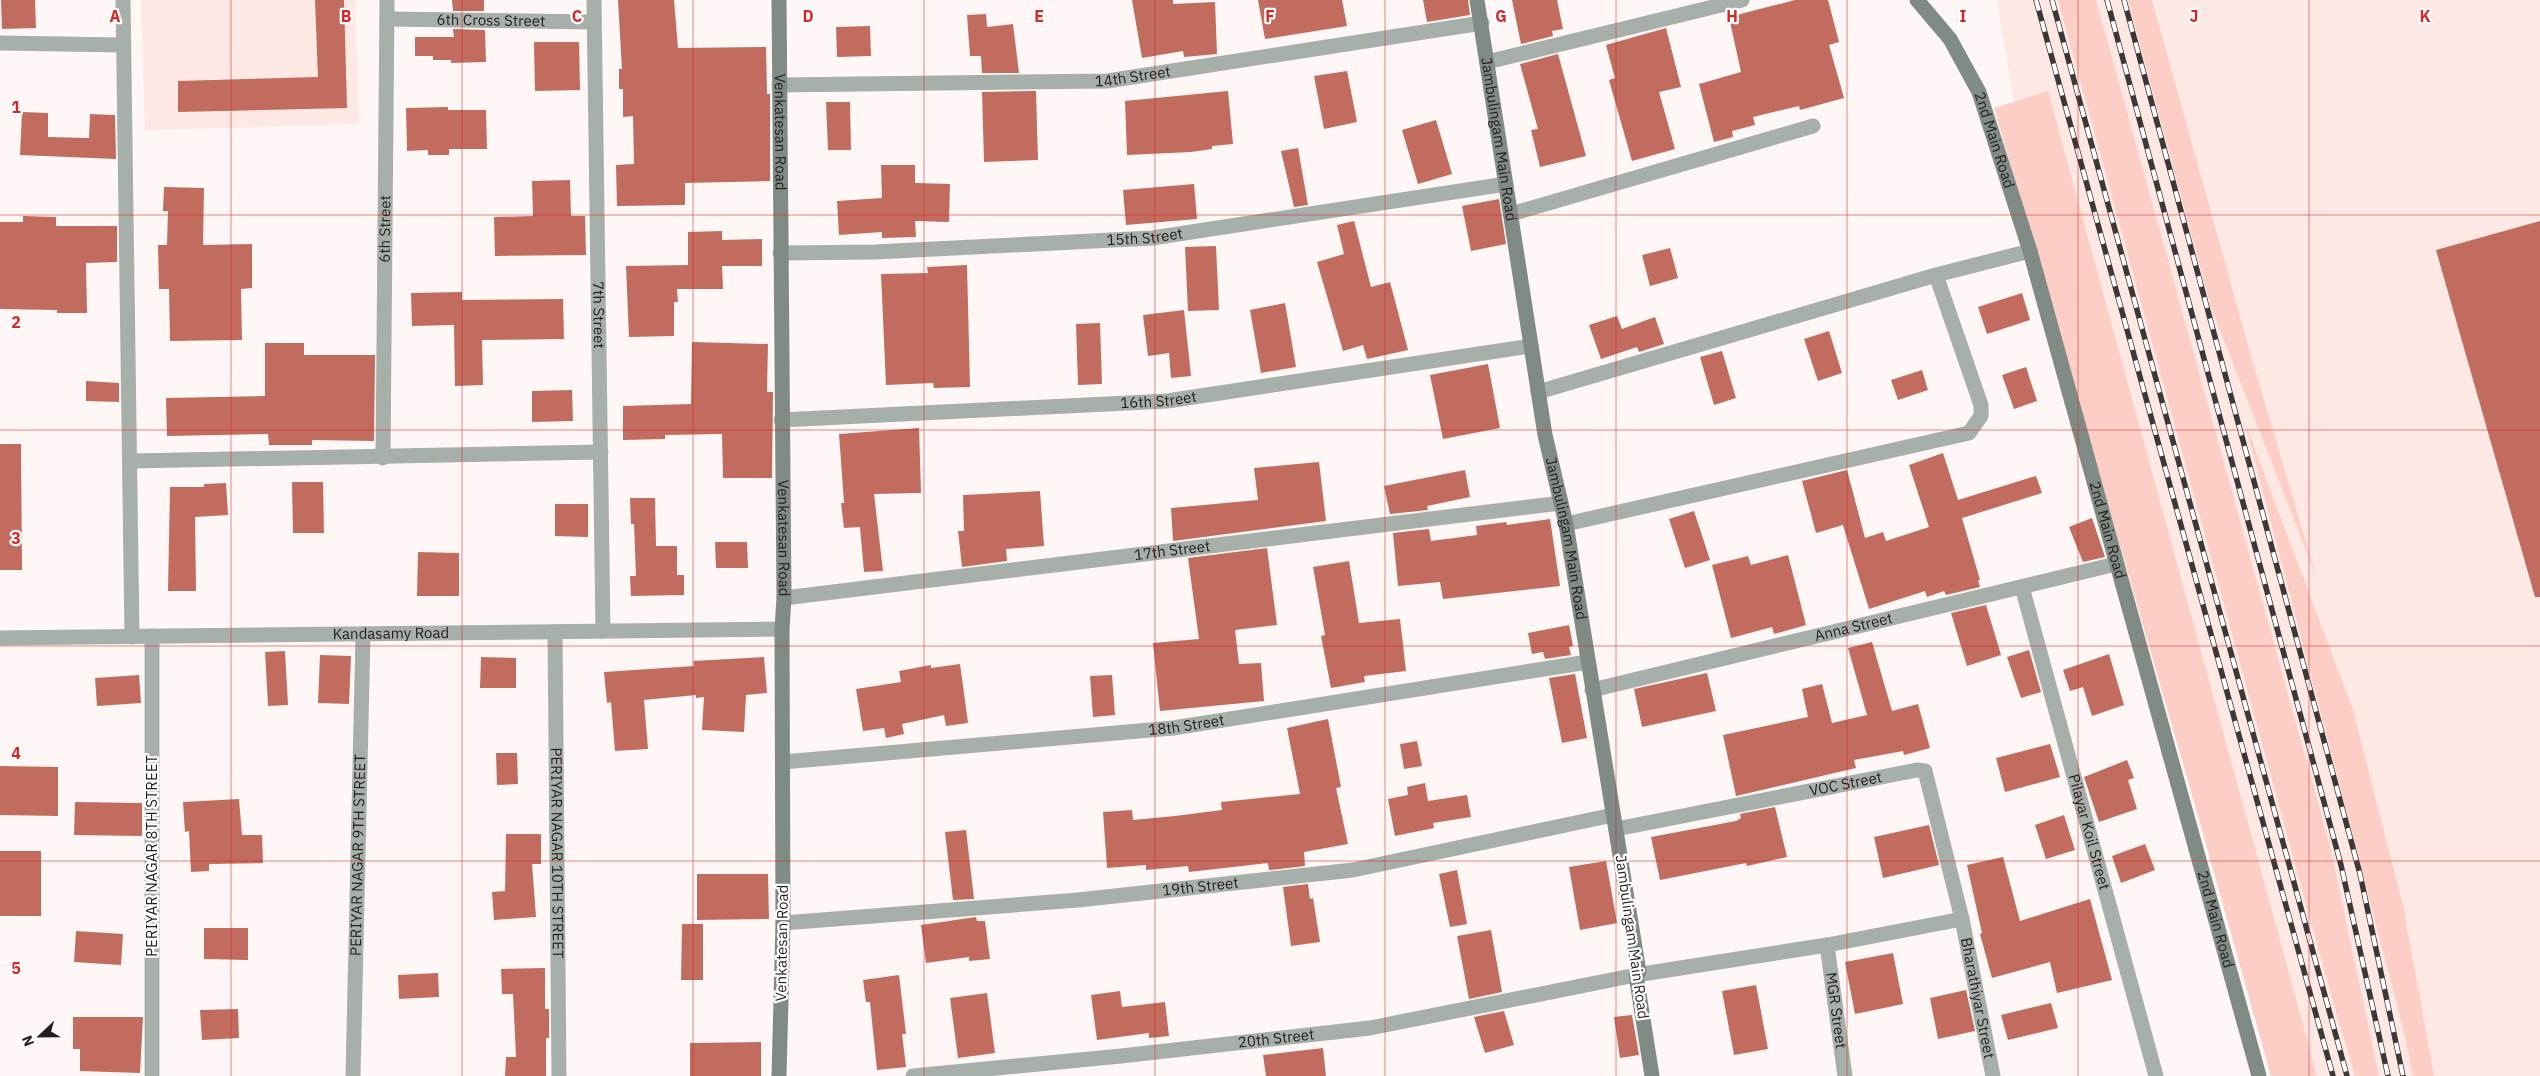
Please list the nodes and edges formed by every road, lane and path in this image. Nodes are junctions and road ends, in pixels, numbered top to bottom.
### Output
1 (124, 0) edge
2 (387, 0) edge
3 (594, 0) edge
4 (779, 0) edge
5 (1477, 0) edge
6 (1742, 0) edge
7 (1918, 0) edge
8 (387, 19) junction
9 (594, 22) junction
10 (1482, 23) junction
11 (0, 43) edge
12 (124, 45) junction
13 (1487, 62) junction
14 (779, 85) junction
15 (1813, 126) dead end
16 (1506, 184) junction
17 (1511, 214) junction
18 (2030, 252) junction
19 (780, 253) junction
20 (1936, 275) junction
21 (1531, 346) junction
22 (1538, 392) junction
23 (781, 420) junction
24 (601, 452) junction
25 (383, 458) junction
26 (130, 461) junction
27 (1561, 503) junction
28 (1566, 524) junction
29 (2116, 564) junction
30 (2022, 587) junction
31 (784, 598) junction
32 (782, 629) junction
33 (603, 631) junction
34 (555, 632) junction
35 (363, 634) junction
36 (152, 636) junction
37 (132, 637) junction
38 (0, 638) edge
39 (1588, 662) junction
40 (1592, 690) junction
41 (782, 762) junction
42 (1615, 822) junction
43 (1962, 919) junction
44 (783, 923) junction
45 (1827, 944) junction
46 (1636, 975) junction
47 (152, 1076) edge
48 (354, 1076) edge
49 (559, 1076) edge
50 (779, 1076) edge
51 (913, 1076) edge
52 (1652, 1076) edge
53 (1845, 1076) edge
54 (1993, 1076) edge
55 (2156, 1076) edge
56 (2259, 1076) edge

1 - 12 street
2 - 8 street, 6th Street
3 - 9 street, 7th Street
4 - 14 street, Venkatesan Road
5 - 10 street, Jambulingam Main Road
6 - 13 street
7 - 18 street, 2nd Main Road
8 - 9 street, 6th Cross Street
8 - 25 street, 6th Street
9 - 24 street, 7th Street
10 - 13 street, Jambulingam Main Road
10 - 14 street, 14th Street
11 - 12 street
12 - 26 street
13 - 16 street, Jambulingam Main Road
14 - 19 street, Venkatesan Road
15 - 17 street
16 - 17 street, Jambulingam Main Road
16 - 19 street, 15th Street
17 - 21 street, Jambulingam Main Road
18 - 20 street
18 - 29 street, 2nd Main Road
19 - 23 street, Venkatesan Road
20 - 22 street
20 - 28 street
21 - 22 street, Jambulingam Main Road
21 - 23 street, 16th Street
22 - 27 street, Jambulingam Main Road
23 - 31 street, Venkatesan Road
24 - 25 street
24 - 33 street, 7th Street
25 - 26 street
26 - 37 street
27 - 28 street, Jambulingam Main Road
27 - 31 street, 17th Street
28 - 39 street, Jambulingam Main Road
29 - 30 street, Anna Street
29 - 56 street, 2nd Main Road
30 - 40 street, Anna Street
30 - 55 street, Pilayar Koil Street
31 - 32 street, Venkatesan Road
32 - 33 street, Kandasamy Road
32 - 41 street, Venkatesan Road
33 - 34 street, Kandasamy Road
34 - 35 street, Kandasamy Road
34 - 49 street, PERIYAR NAGAR 10TH STREET
35 - 36 street, Kandasamy Road
35 - 48 street, PERIYAR NAGAR 9TH STREET
36 - 37 street, Kandasamy Road
36 - 47 street, PERIYAR NAGAR 8TH STREET
37 - 38 street, Kandasamy Road
39 - 40 street, Jambulingam Main Road
39 - 41 street, 18th Street
40 - 42 street, Jambulingam Main Road
41 - 44 street, Venkatesan Road
42 - 43 street, VOC Street
42 - 44 street, 19th Street
42 - 46 street, Jambulingam Main Road
43 - 45 street, 20th Street
43 - 54 street, Bharathiyar Street
44 - 50 street, Venkatesan Road
45 - 46 street, 20th Street
45 - 53 street, MGR Street
46 - 51 street, 20th Street
46 - 52 street, Jambulingam Main Road

